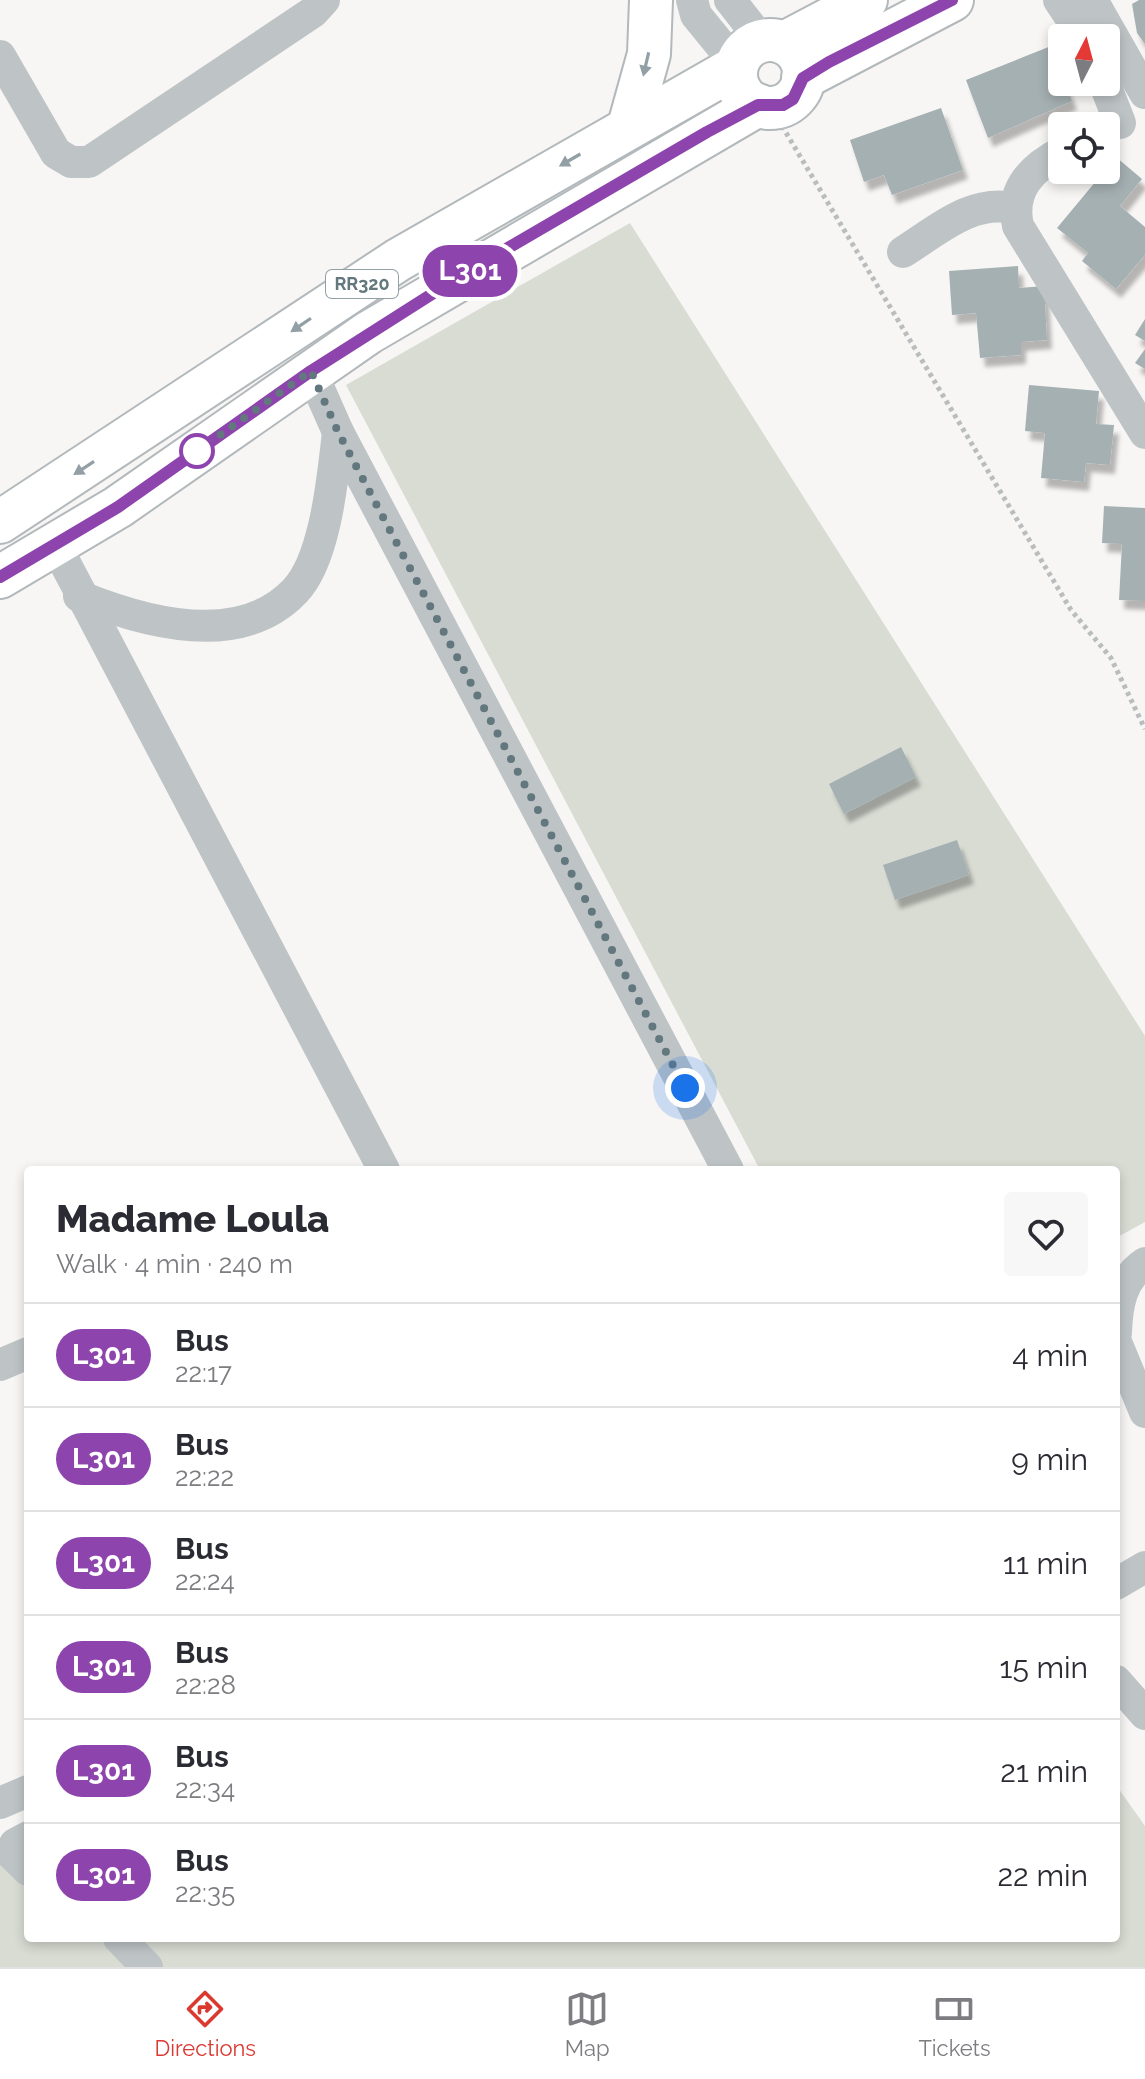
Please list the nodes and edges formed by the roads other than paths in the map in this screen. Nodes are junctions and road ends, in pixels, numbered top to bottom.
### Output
1 (324, 0) edge
2 (651, 0) edge
3 (692, 0) edge
4 (730, 0) edge
5 (952, 0) edge
6 (1059, 0) edge
7 (1092, 0) edge
8 (860, 1) edge
9 (1075, 24) edge
10 (0, 56) edge
11 (764, 59) junction
12 (1145, 93) edge
13 (1111, 96) edge
14 (1124, 121) edge
15 (629, 126) junction
16 (1048, 161) edge
17 (1014, 208) junction
18 (903, 252) dead end
19 (311, 371) junction
20 (338, 432) junction
21 (1145, 433) edge
22 (0, 522) edge
23 (56, 546) junction
24 (0, 577) edge
25 (79, 596) junction
26 (382, 1166) edge
27 (726, 1166) edge
28 (1145, 1263) edge
29 (1120, 1310) edge
30 (1120, 1352) edge
31 (24, 1355) edge
32 (0, 1365) edge
33 (1145, 1412) edge
34 (1145, 1567) edge
35 (1120, 1582) edge
36 (1120, 1686) edge
37 (1145, 1714) edge
38 (24, 1793) edge
39 (0, 1803) edge
40 (24, 1839) edge
41 (24, 1866) edge
42 (123, 1942) edge
43 (147, 1967) edge

1 - 10 street
2 -> 15 main road
3 - 11 street
4 - 11 street
5 - 11 main road, RR320
6 - 9 street
7 - 12 street
8 - 11 main road, RR320
11 - 15 main road, RR320
11 - 19 main road, RR320
13 - 14 street
15 -> 22 main road, RR320
16 - 17 street
17 - 18 street
17 - 21 street
19 - 20 street
19 - 23 main road, RR320
20 - 25 street
20 - 27 street
23 - 24 main road, RR320
23 - 25 street
25 - 26 street
28 - 29 street
30 - 33 street
31 - 32 street
34 - 35 street
36 - 37 street
38 - 39 street
40 - 41 street
42 - 43 street

